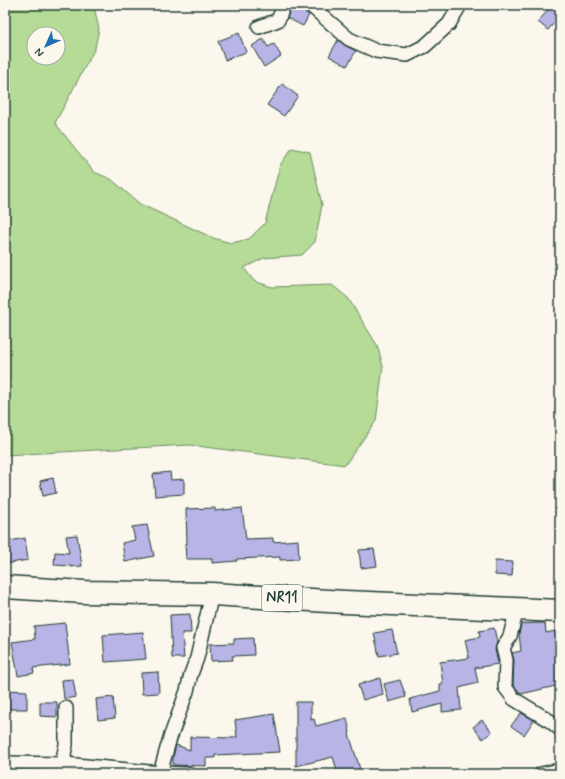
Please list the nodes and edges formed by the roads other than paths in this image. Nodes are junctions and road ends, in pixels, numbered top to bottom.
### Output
1 (284, 5) edge
2 (310, 5) edge
3 (460, 5) edge
4 (259, 27) dead end
5 (5, 587) edge
6 (212, 594) junction
7 (517, 609) junction
8 (560, 611) edge
9 (66, 708) dead end
10 (560, 729) edge
11 (5, 763) edge
12 (65, 769) edge
13 (560, 770) edge
14 (160, 773) edge
15 (188, 774) edge
16 (541, 774) edge

1 - 4 street
2 - 3 street
5 - 6 highway, NR11
6 - 7 highway, NR11
6 - 14 street
7 - 8 highway, NR11
7 - 10 street
9 - 12 street
11 - 12 street
12 - 14 street
13 - 16 street
14 - 15 street

